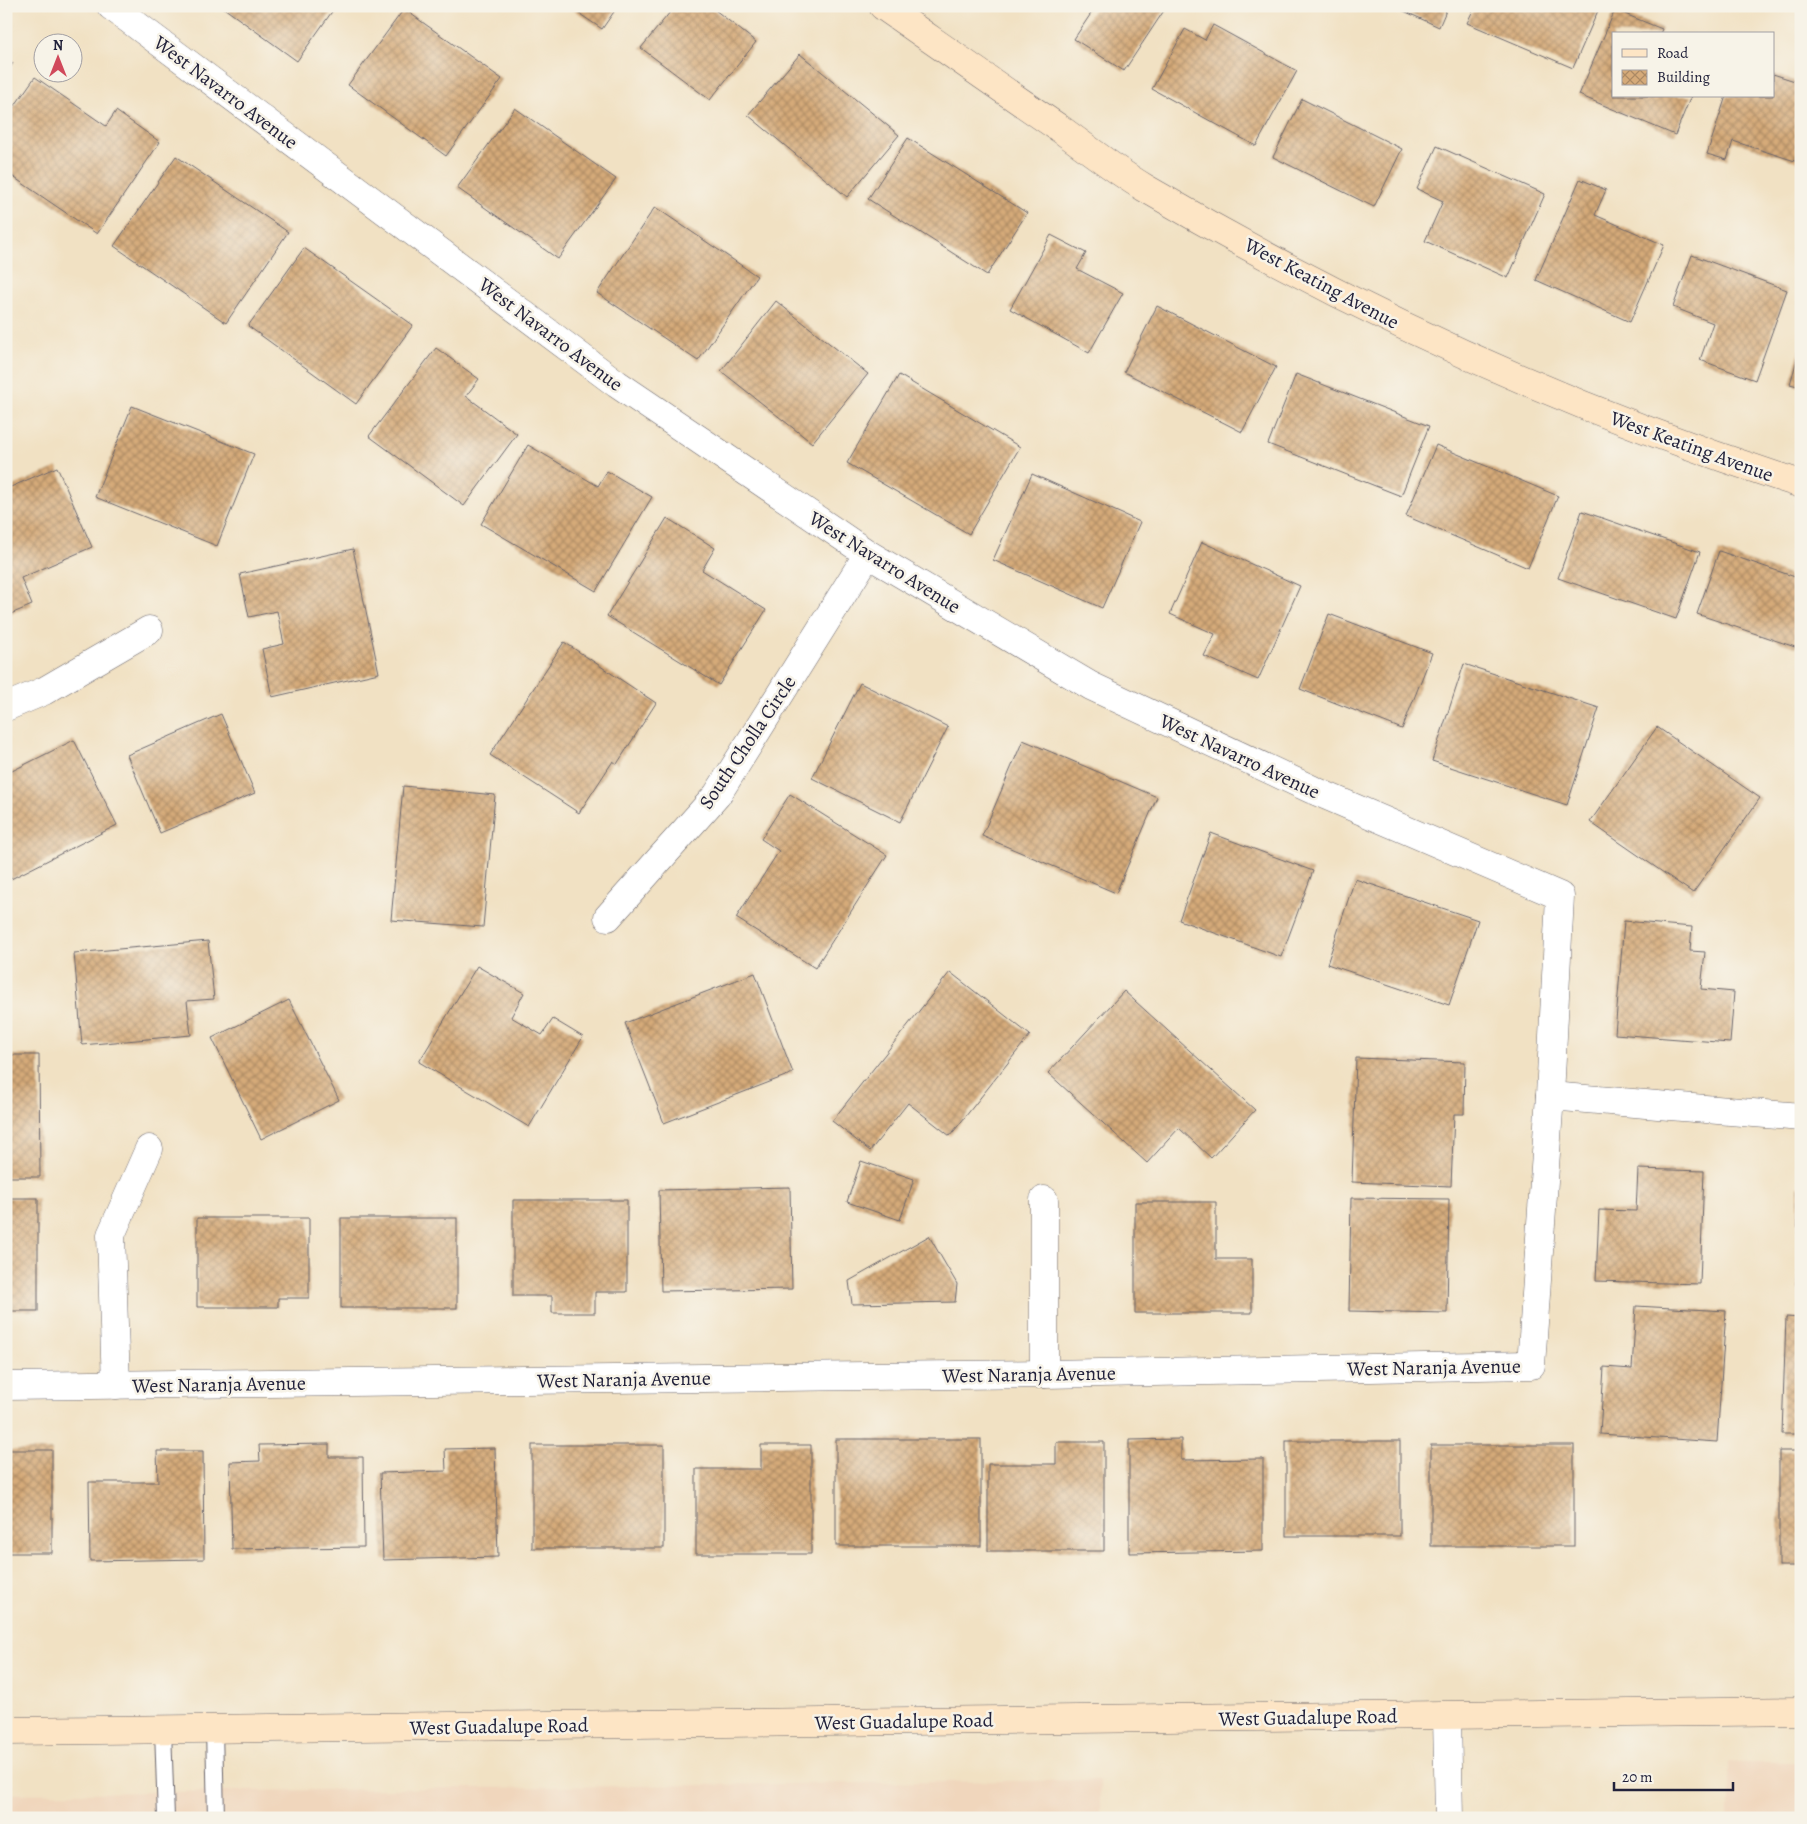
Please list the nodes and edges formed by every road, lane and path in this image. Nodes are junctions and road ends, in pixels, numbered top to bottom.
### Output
1 (110, 6) edge
2 (883, 6) edge
3 (1801, 484) edge
4 (868, 554) junction
5 (149, 630) dead end
6 (6, 707) edge
7 (608, 917) dead end
8 (1550, 1096) junction
9 (1801, 1117) edge
10 (149, 1149) dead end
11 (1044, 1200) dead end
12 (1044, 1374) junction
13 (116, 1385) junction
14 (6, 1386) edge
15 (1801, 1711) edge
16 (1447, 1716) junction
17 (214, 1728) junction
18 (162, 1729) junction
19 (6, 1731) edge
20 (166, 1818) edge
21 (216, 1818) edge
22 (1448, 1818) edge

1 - 4 street, West Navarro Avenue
2 - 3 main road, West Keating Avenue
4 - 7 street, South Cholla Circle
4 - 8 street, West Navarro Avenue
5 - 6 street
8 - 9 street
8 - 12 street, West Naranja Avenue
10 - 13 street
11 - 12 street
12 - 13 street, West Naranja Avenue
13 - 14 street, West Naranja Avenue
15 - 16 main road, West Guadalupe Road
16 - 17 main road, West Guadalupe Road
16 - 22 street
17 - 18 main road, West Guadalupe Road
17 - 21 lane
18 - 19 main road, West Guadalupe Road
18 - 20 lane

